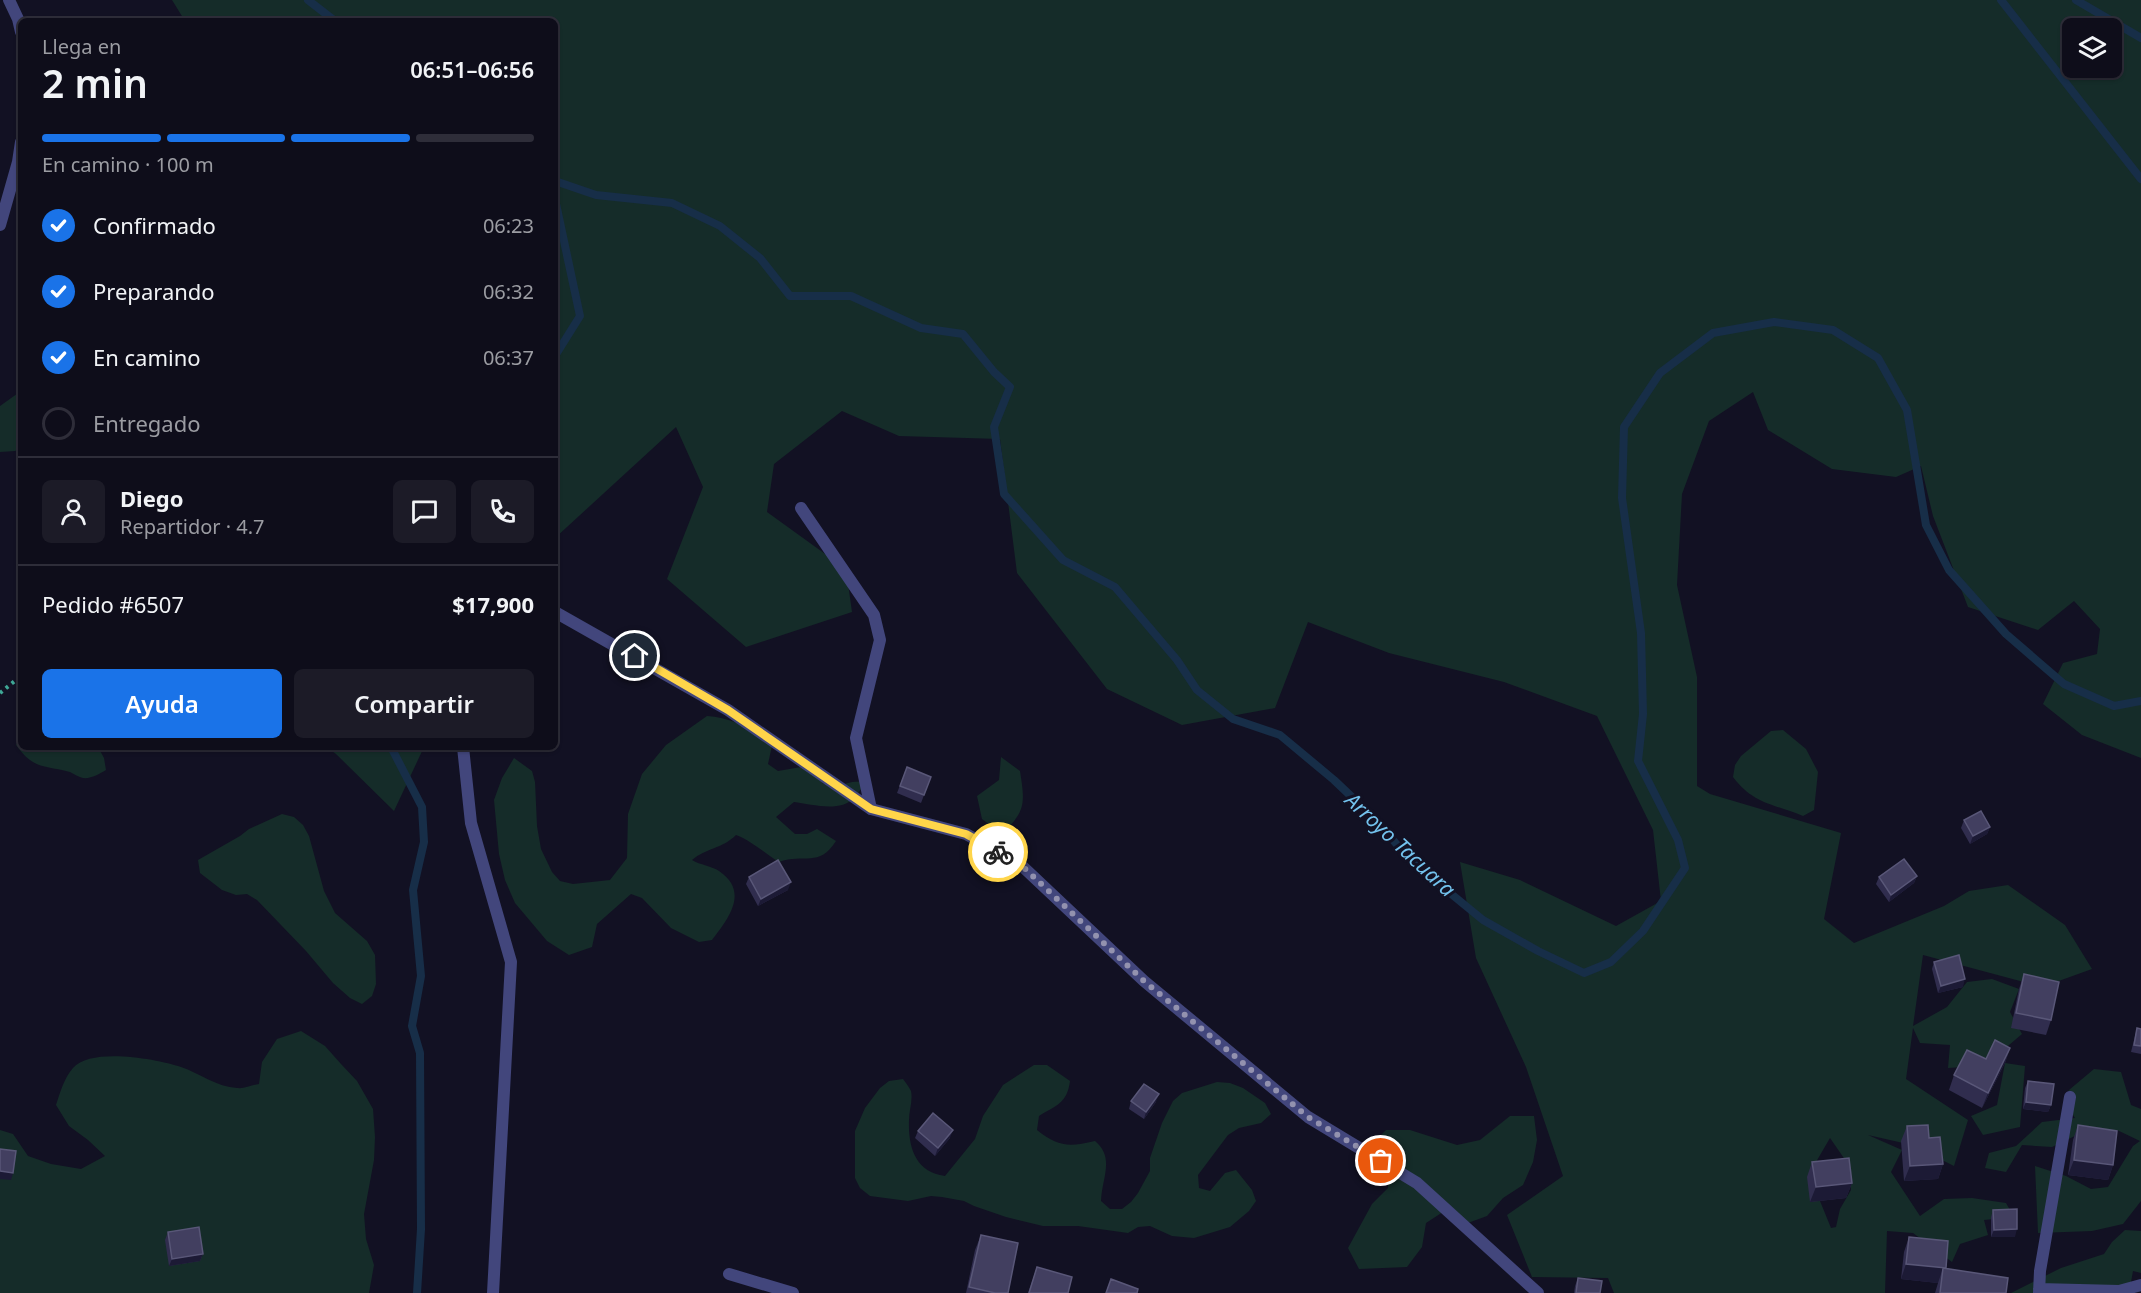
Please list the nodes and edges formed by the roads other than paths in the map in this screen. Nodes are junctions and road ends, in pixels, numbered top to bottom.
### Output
1 (9, 0) edge
2 (18, 20) edge
3 (18, 162) edge
4 (0, 225) edge
5 (801, 508) dead end
6 (558, 614) edge
7 (463, 750) edge
8 (871, 809) junction
9 (2070, 1097) dead end
10 (729, 1274) dead end
11 (2141, 1285) edge
12 (2039, 1291) edge
13 (493, 1293) edge
14 (793, 1293) edge
15 (1538, 1293) edge

1 - 2 street
3 - 4 street
5 - 8 street
6 - 8 street
7 - 13 street
8 - 15 street
9 - 12 street
10 - 14 street
11 - 12 street

